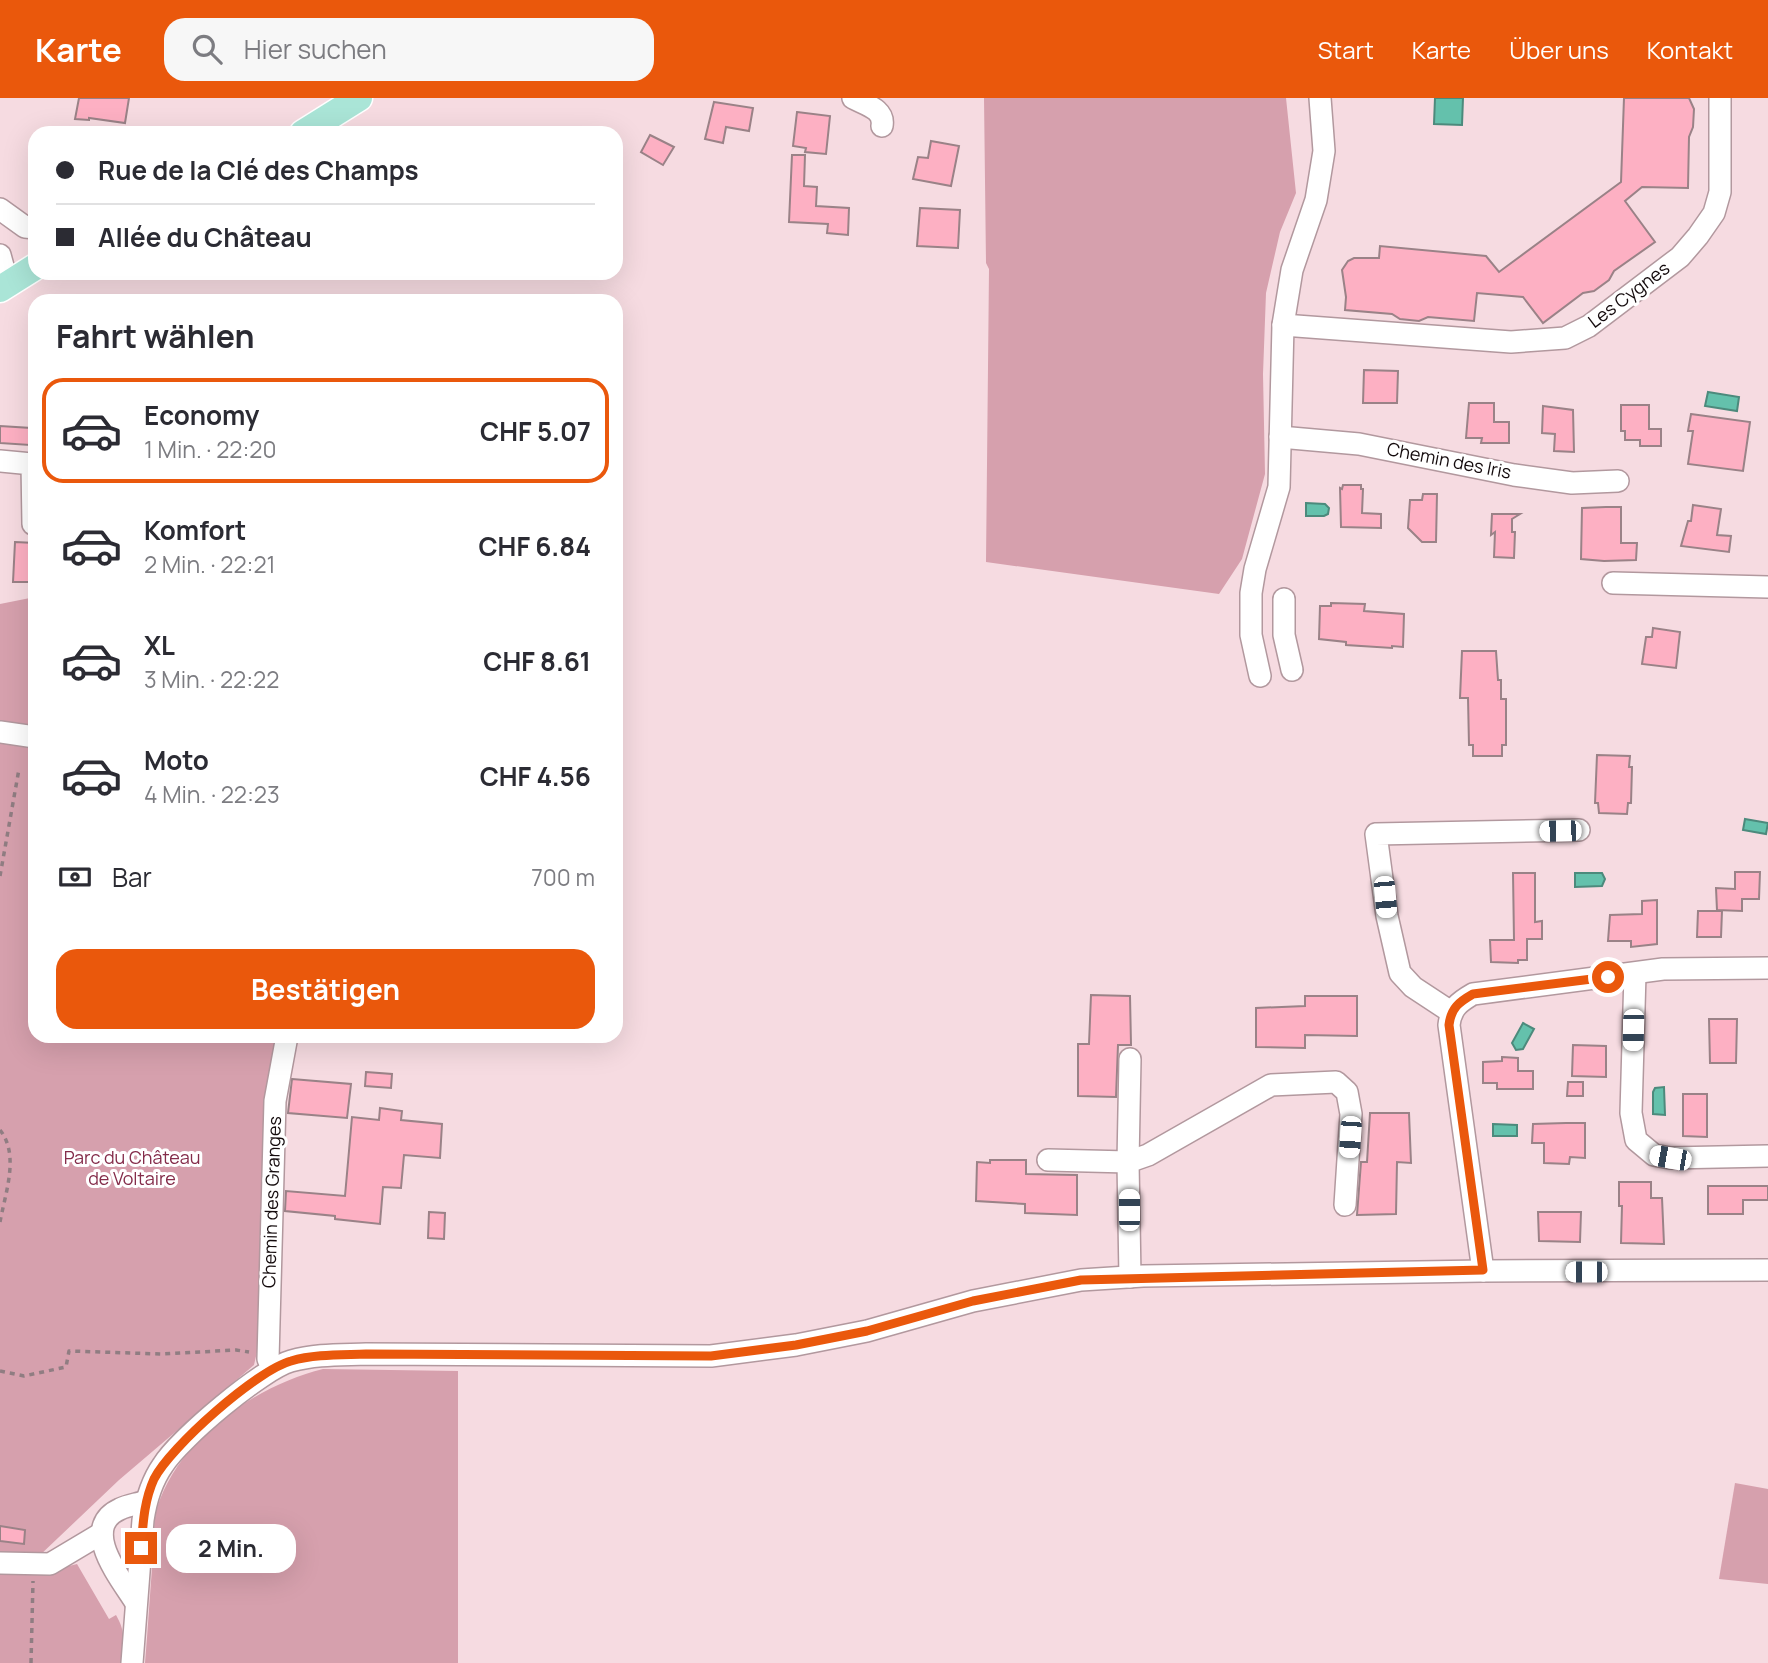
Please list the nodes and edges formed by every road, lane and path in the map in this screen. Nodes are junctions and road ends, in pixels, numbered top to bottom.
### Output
1 (359, 98) edge
2 (853, 98) edge
3 (1320, 98) edge
4 (1720, 98) edge
5 (314, 126) edge
6 (882, 126) dead end
7 (0, 209) edge
8 (28, 227) edge
9 (28, 253) edge
10 (28, 269) edge
11 (1, 276) edge
12 (1283, 325) junction
13 (1280, 437) junction
14 (0, 461) edge
15 (28, 464) edge
16 (1618, 481) dead end
17 (1613, 583) dead end
18 (1768, 587) edge
19 (1284, 599) dead end
20 (1292, 670) dead end
21 (1260, 676) dead end
22 (0, 732) edge
23 (28, 736) edge
24 (19, 769) dead end
25 (1579, 830) dead end
26 (0, 876) edge
27 (1768, 968) edge
28 (1635, 974) junction
29 (1451, 1012) junction
30 (286, 1043) edge
31 (1130, 1059) dead end
32 (0, 1130) edge
33 (1768, 1156) edge
34 (1048, 1160) dead end
35 (1128, 1162) junction
36 (1345, 1205) dead end
37 (0, 1222) edge
38 (1483, 1270) junction
39 (1768, 1270) edge
40 (1130, 1277) junction
41 (270, 1364) junction
42 (0, 1371) edge
43 (146, 1501) junction
44 (102, 1533) junction
45 (0, 1563) edge
46 (33, 1565) junction
47 (136, 1603) junction
48 (31, 1663) edge
49 (132, 1663) edge

1 - 5 main road
2 - 6 street
3 - 12 street
4 - 12 street, Les Cygnes
7 - 8 street
9 - 11 main road
10 - 11 main road
12 - 13 street
13 - 16 street, Chemin des Iris
13 - 21 street
14 - 15 street
17 - 18 street
19 - 20 street
22 - 23 street
24 - 26 path
25 - 29 street
27 - 28 street
28 - 29 street
28 - 33 street
29 - 38 street
30 - 41 street, Chemin des Granges
31 - 35 street
32 - 37 path
34 - 35 street
35 - 36 street
35 - 40 street
38 - 39 street
38 - 40 street
40 - 41 street
41 - 42 path
41 - 43 street
43 - 44 street
43 - 47 street
44 - 46 street
44 - 47 street
45 - 46 street
46 - 48 path
47 - 49 street

